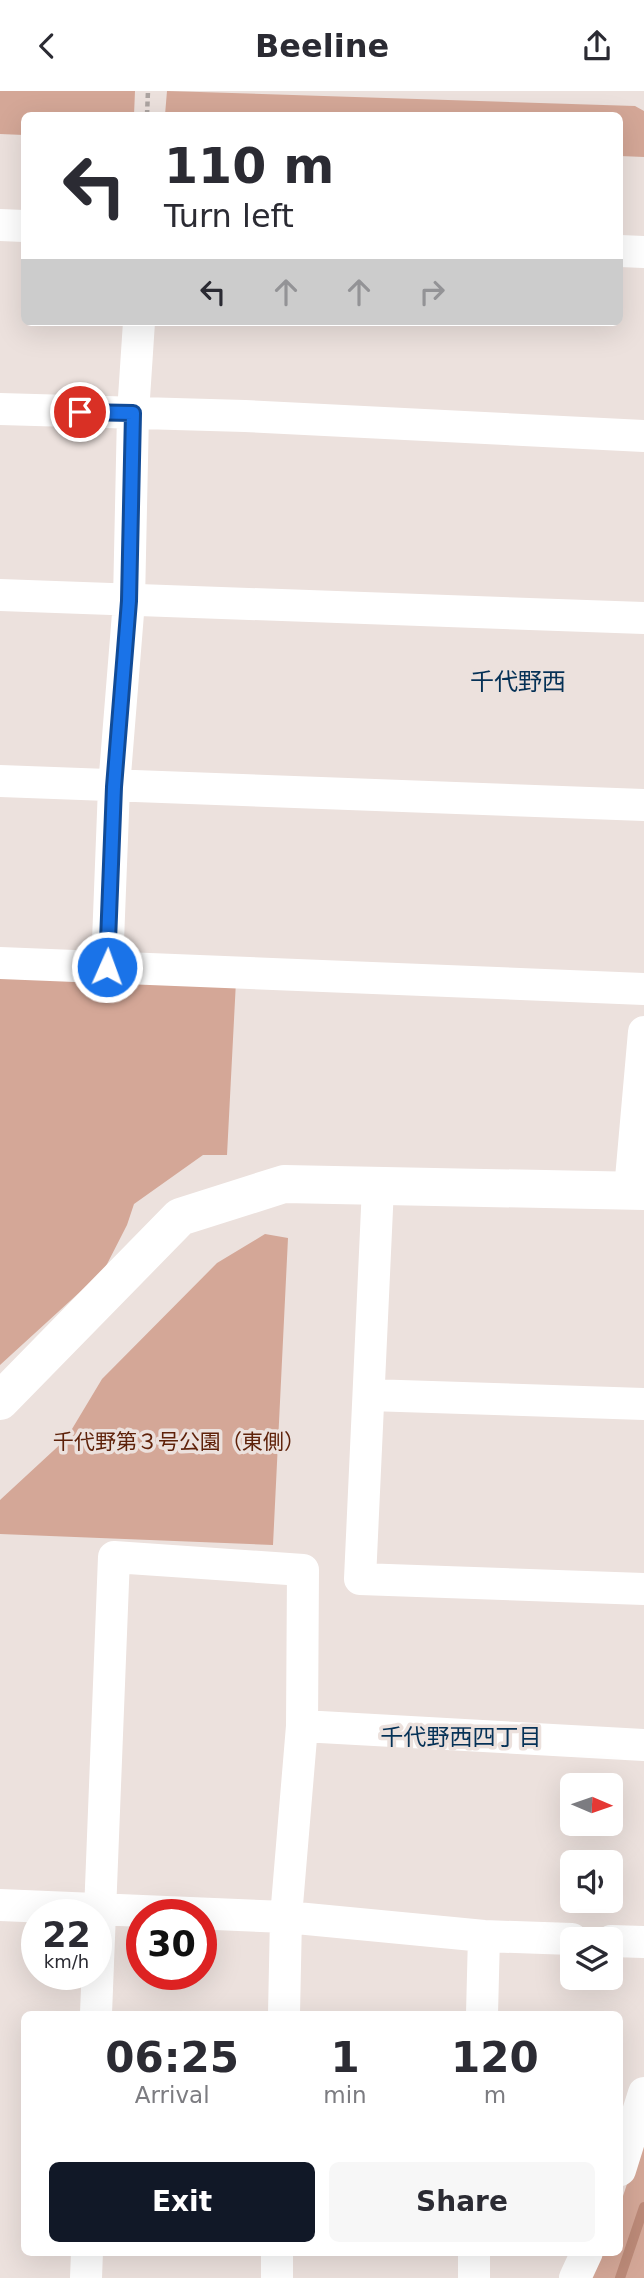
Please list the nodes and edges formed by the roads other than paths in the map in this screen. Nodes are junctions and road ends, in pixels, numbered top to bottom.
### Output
1 (0, 225) edge
2 (21, 226) edge
3 (623, 251) edge
4 (644, 252) edge
5 (139, 326) edge
6 (0, 409) edge
7 (133, 413) junction
8 (644, 436) edge
9 (0, 596) edge
10 (129, 601) junction
11 (644, 618) edge
12 (0, 781) edge
13 (114, 787) junction
14 (644, 805) edge
15 (0, 963) edge
16 (107, 967) junction
17 (644, 989) edge
18 (644, 1032) edge
19 (378, 1187) junction
20 (637, 1190) edge
21 (369, 1395) junction
22 (0, 1401) edge
23 (644, 1404) edge
24 (644, 1589) edge
25 (302, 1726) junction
26 (644, 1745) edge
27 (100, 1899) edge
28 (0, 1905) edge
29 (21, 1906) edge
30 (112, 1909) edge
31 (286, 1917) junction
32 (484, 1935) junction
33 (560, 1938) edge
34 (623, 1942) edge
35 (644, 1943) edge
36 (97, 1990) edge
37 (96, 2011) edge
38 (284, 2011) edge
39 (482, 2011) edge
40 (644, 2093) edge
41 (623, 2160) edge
42 (87, 2256) edge
43 (277, 2256) edge
44 (474, 2256) edge
45 (585, 2256) edge
46 (86, 2278) edge
47 (276, 2278) edge
48 (474, 2278) edge
49 (575, 2278) edge

1 - 2 street
3 - 4 street
5 - 7 street
6 - 7 street
7 - 8 street
7 - 10 street
9 - 10 street
10 - 11 street
10 - 13 street
12 - 13 street
13 - 14 street
13 - 16 street
15 - 16 street
16 - 17 street
18 - 20 street
19 - 20 street
19 - 21 street
19 - 22 street
21 - 23 street
21 - 24 street
25 - 26 street
25 - 27 street
25 - 31 street
28 - 29 street
30 - 31 street
31 - 32 street
31 - 38 street
32 - 33 street
32 - 39 street
34 - 35 street
36 - 37 street
40 - 41 street
42 - 46 street
43 - 47 street
44 - 48 street
45 - 49 street

